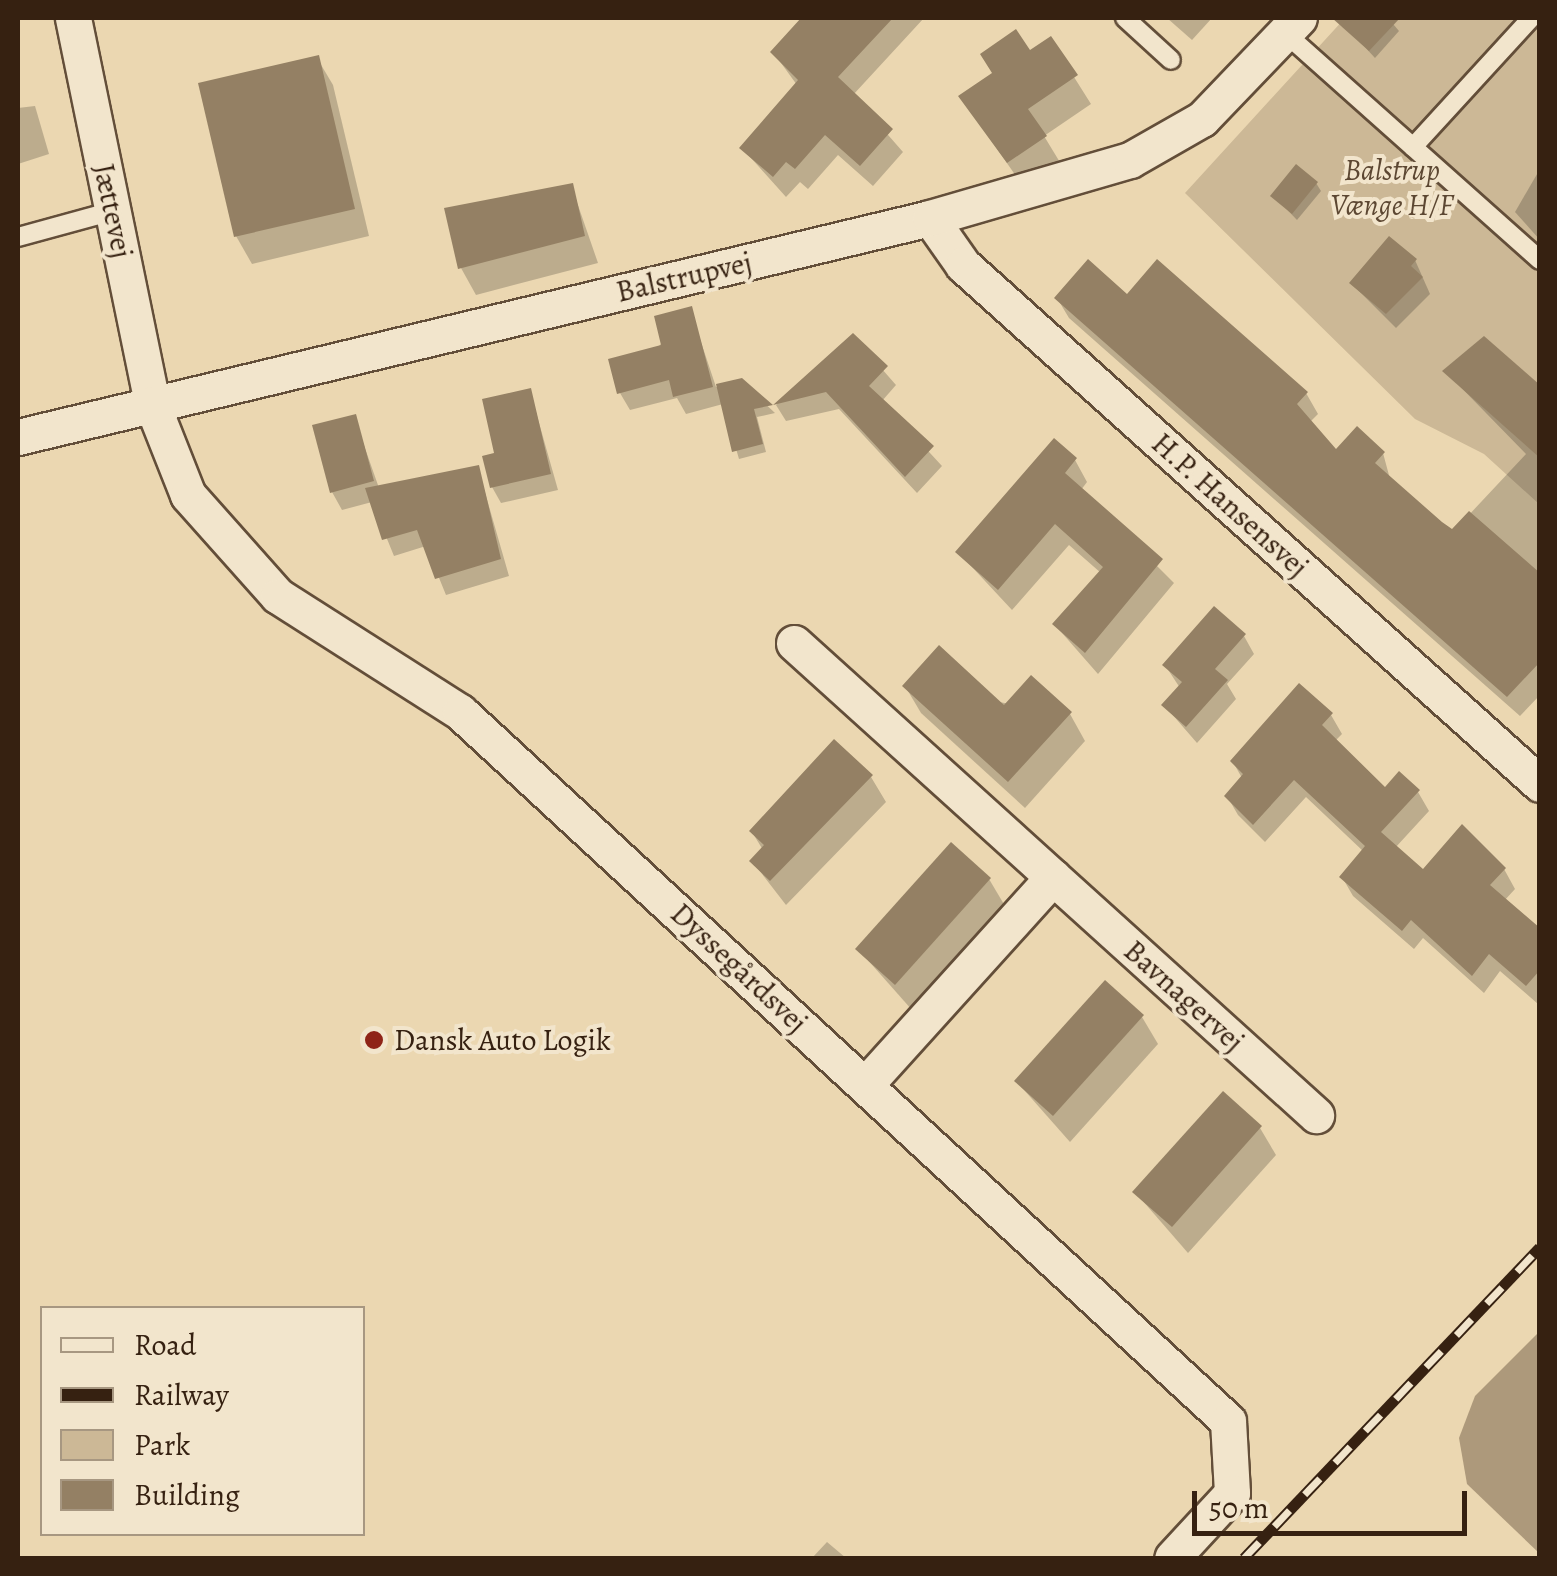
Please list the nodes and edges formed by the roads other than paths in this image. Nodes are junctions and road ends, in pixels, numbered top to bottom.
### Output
1 (73, 18) edge
2 (1125, 18) edge
3 (1531, 18) edge
4 (1292, 25) edge
5 (1171, 60) dead end
6 (1413, 146) junction
7 (113, 212) junction
8 (930, 218) junction
9 (18, 237) edge
10 (1540, 260) edge
11 (152, 404) junction
12 (18, 437) edge
13 (794, 643) dead end
14 (1540, 784) edge
15 (1053, 877) junction
16 (866, 1084) junction
17 (1316, 1114) dead end
18 (1172, 1558) edge

1 - 7 street, Jættevej
2 - 5 lane
3 - 6 lane
4 - 6 lane
4 - 8 street, Balstrupvej
6 - 10 lane
7 - 9 lane
7 - 11 street, Jættevej
8 - 11 street, Balstrupvej
8 - 14 street, H.P. Hansensvej
11 - 12 street, Balstrupvej
11 - 16 street, Dyssegårdsvej
13 - 15 street, Bavnagervej
15 - 16 street
15 - 17 street, Bavnagervej
16 - 18 street, Dyssegårdsvej

